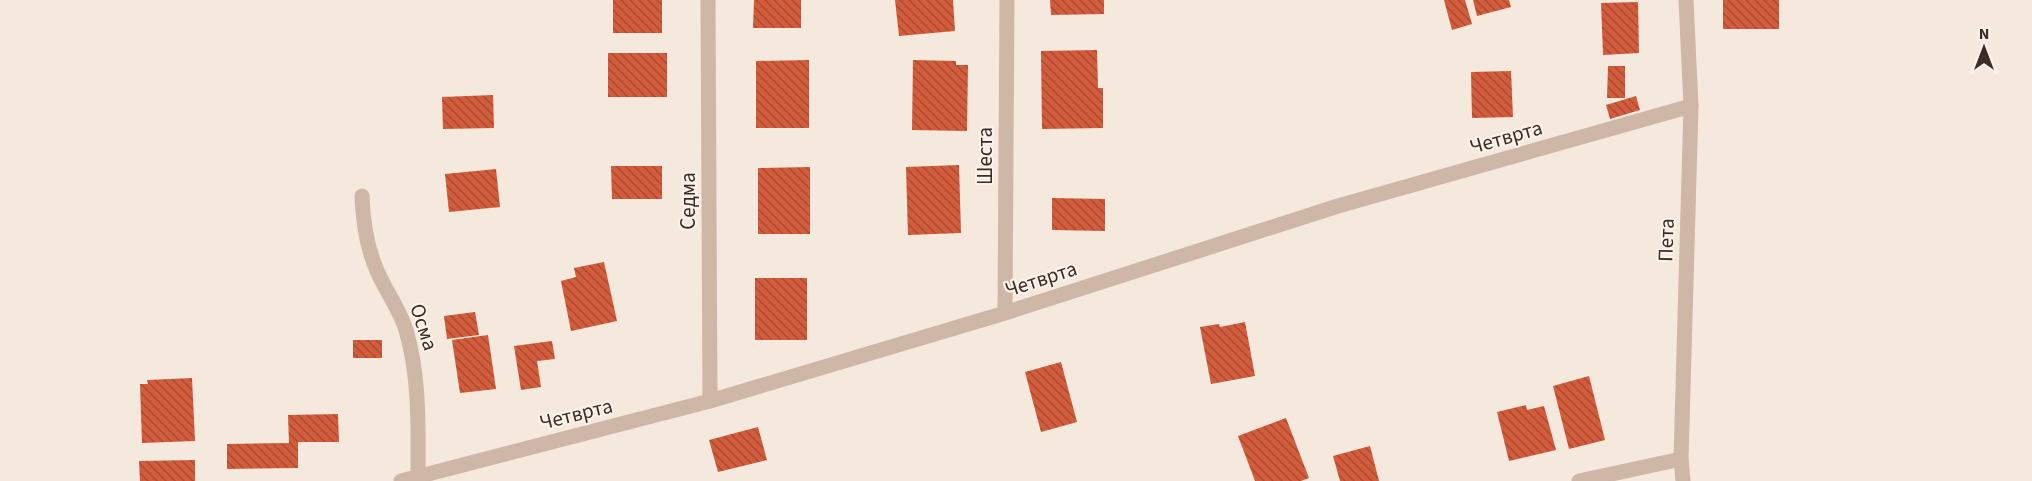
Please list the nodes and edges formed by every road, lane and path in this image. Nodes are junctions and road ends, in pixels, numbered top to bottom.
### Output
1 (708, 0) edge
2 (1007, 0) edge
3 (1686, 0) edge
4 (1691, 106) junction
5 (362, 196) dead end
6 (1005, 313) junction
7 (710, 401) junction
8 (1681, 459) junction
9 (418, 477) junction
10 (401, 481) edge
11 (1579, 481) edge
12 (1683, 481) edge

1 - 7 street, Седма
2 - 6 street, Шеста
3 - 4 street, Пета
4 - 6 street, Четврта
4 - 8 street, Пета
5 - 9 street, Осма
6 - 7 street, Четврта
7 - 9 street, Четврта
8 - 11 street
8 - 12 street, Пета
9 - 10 street, Четврта

